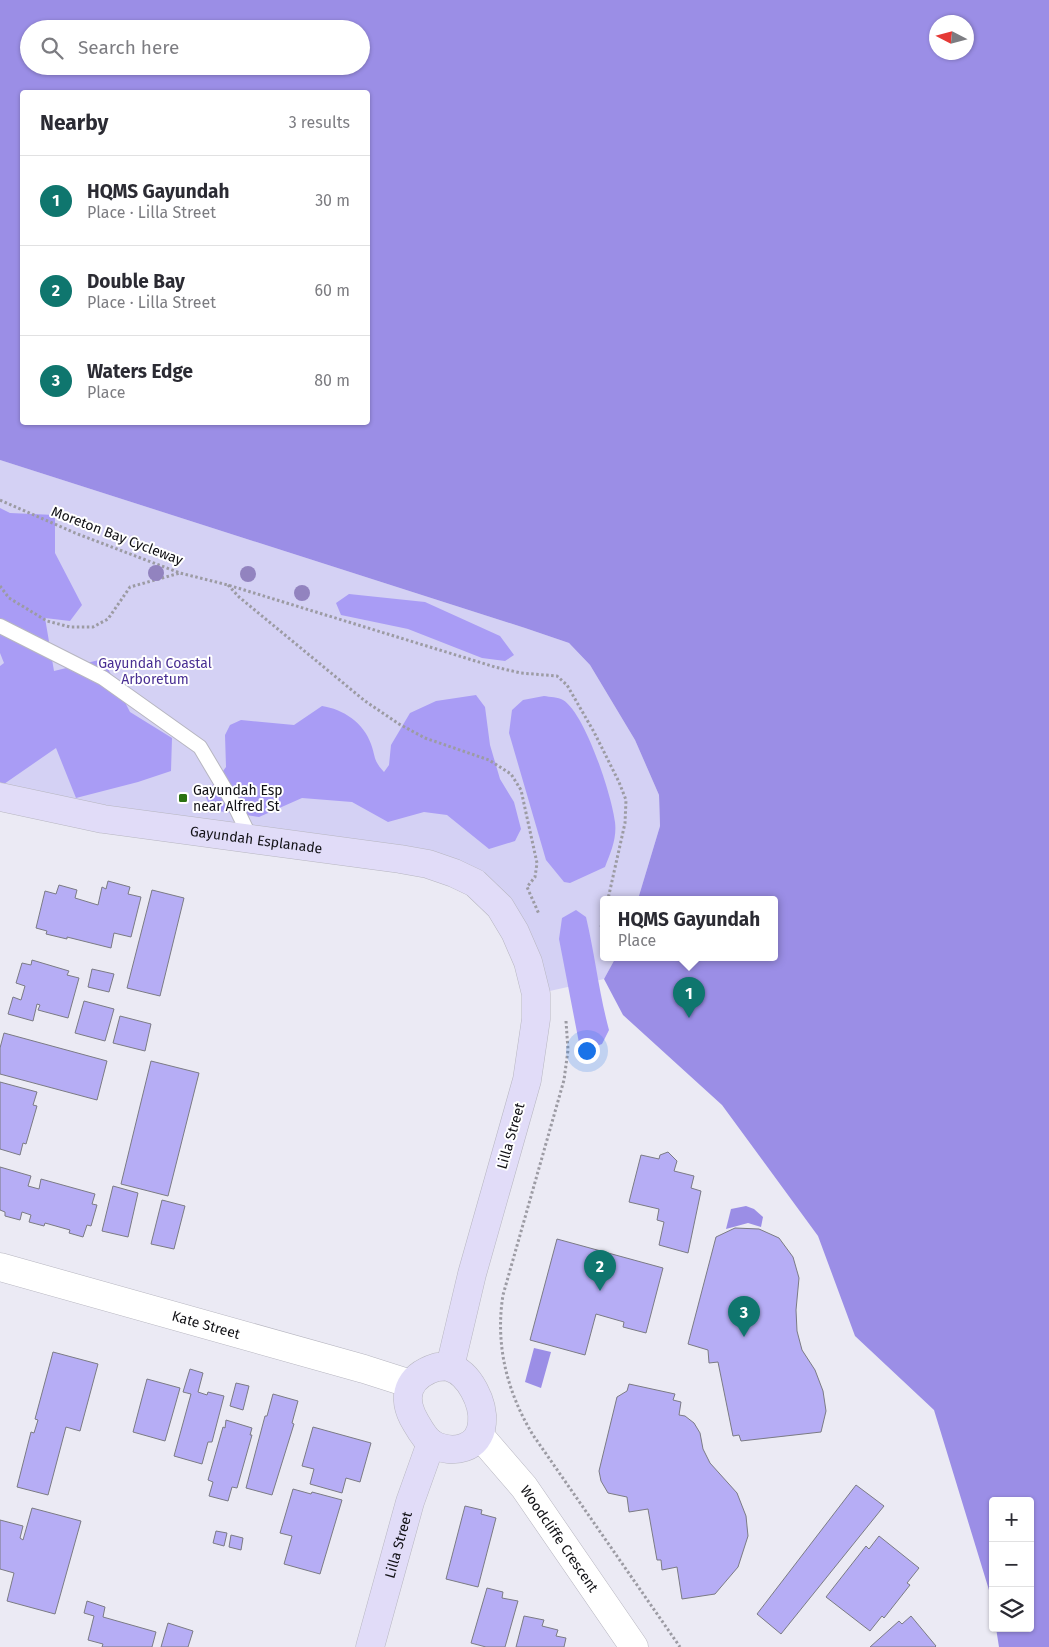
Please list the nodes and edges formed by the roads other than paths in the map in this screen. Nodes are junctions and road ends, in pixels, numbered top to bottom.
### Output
1 (0, 626) edge
2 (0, 798) edge
3 (251, 839) junction
4 (500, 907) joint
5 (0, 1267) edge
6 (450, 1368) junction
7 (411, 1384) junction
8 (480, 1436) junction
9 (431, 1443) junction
10 (370, 1647) edge
11 (634, 1647) edge

1 - 3 lane
2 - 3 street, Gayundah Esplanade
3 - 4 street, Gayundah Esplanade
4 - 6 street, Lilla Street
5 - 7 street, Kate Street
6 - 7 street
6 - 8 street
7 - 9 street
8 - 9 street
8 - 11 street, Woodcliffe Crescent
9 - 10 street, Lilla Street

